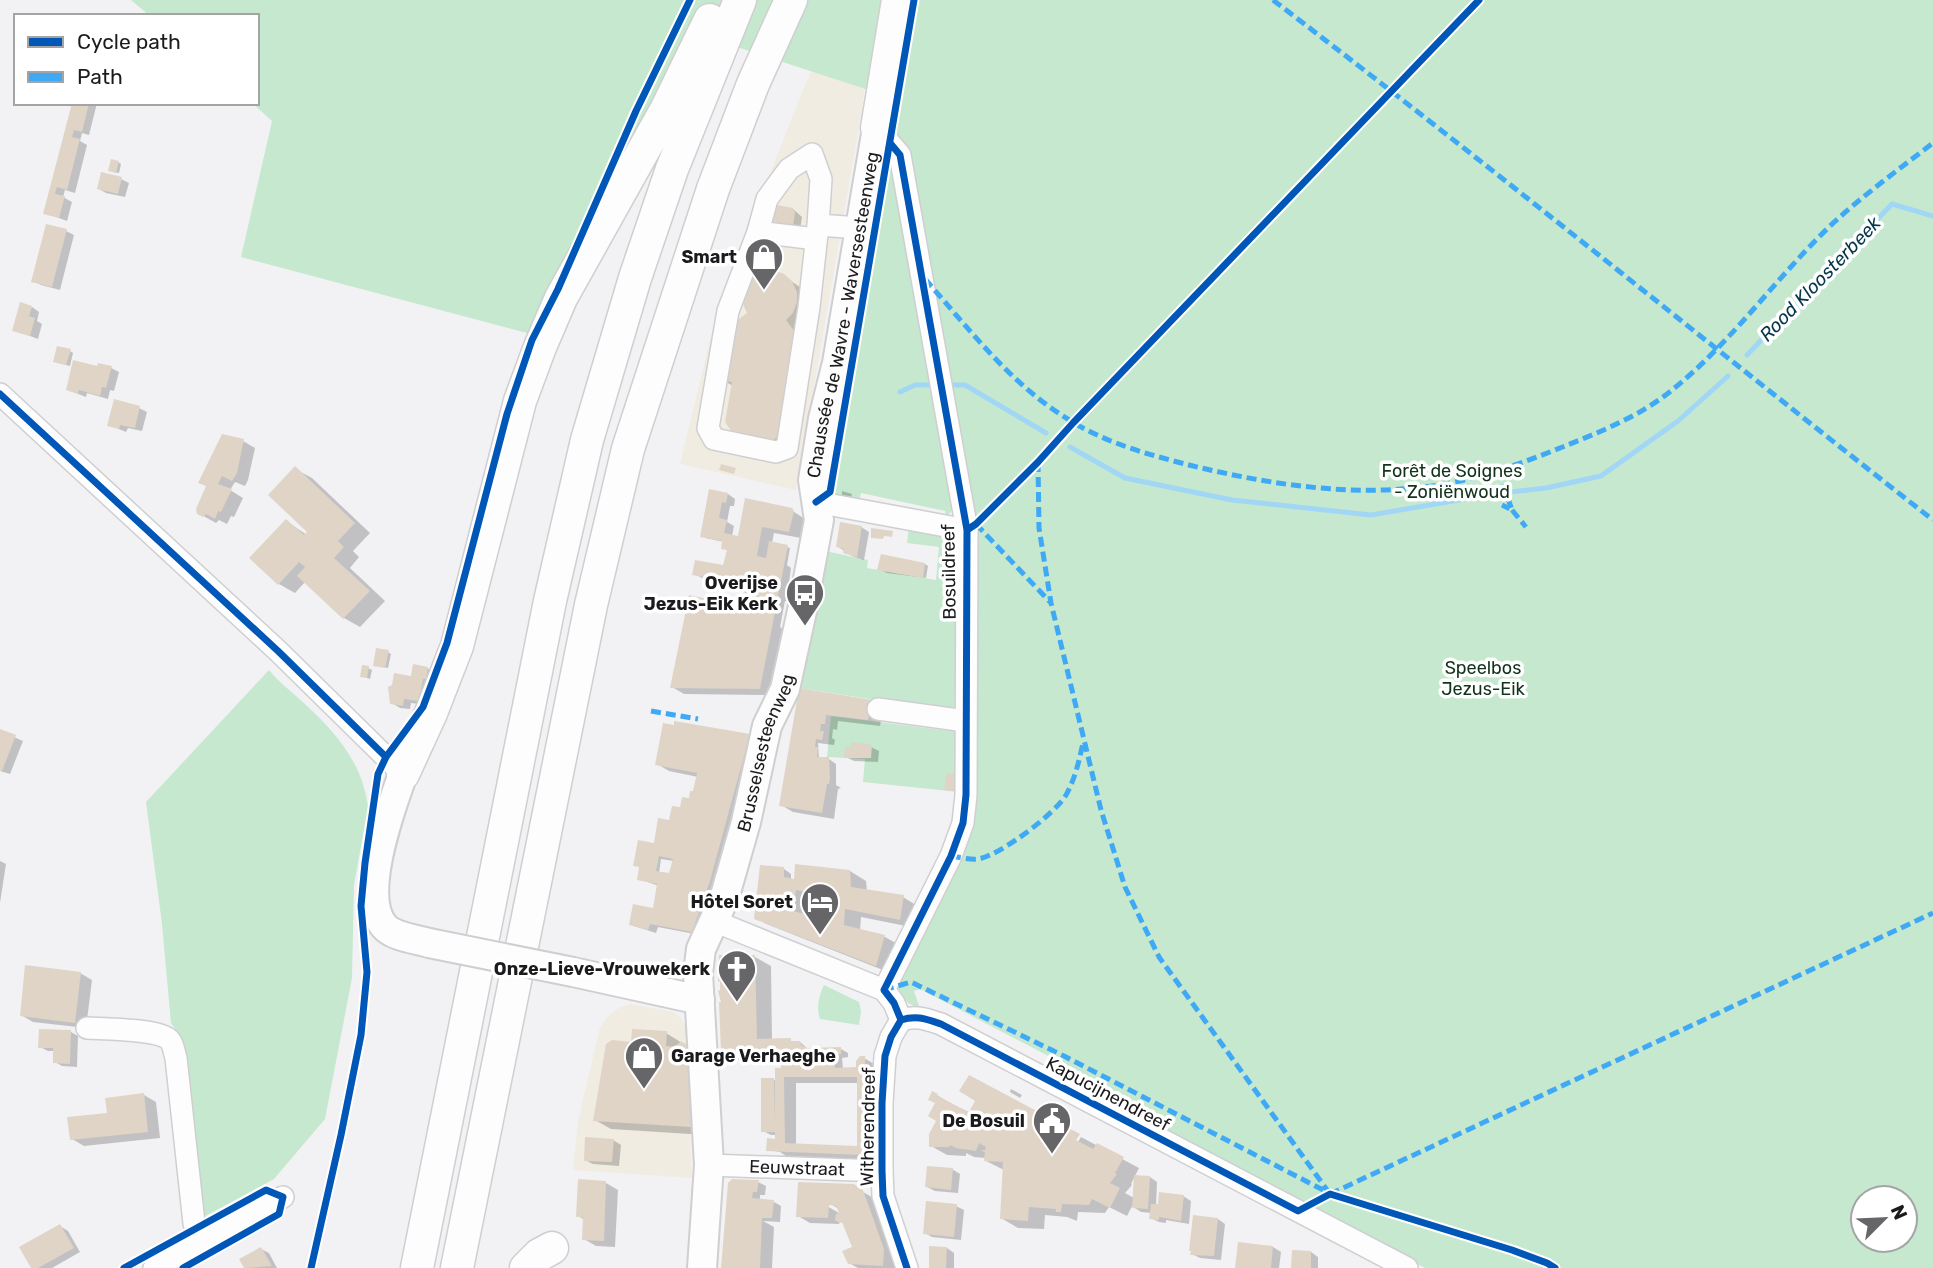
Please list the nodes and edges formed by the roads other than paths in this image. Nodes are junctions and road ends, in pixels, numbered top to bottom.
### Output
1 (739, 0) edge
2 (791, 0) edge
3 (898, 0) edge
4 (884, 136) junction
5 (860, 228) junction
6 (758, 232) junction
7 (817, 232) junction
8 (0, 394) edge
9 (816, 502) junction
10 (967, 530) junction
11 (878, 709) dead end
12 (966, 722) junction
13 (395, 765) junction
14 (714, 921) junction
15 (884, 990) junction
16 (700, 1000) junction
17 (901, 1020) junction
18 (87, 1028) dead end
19 (709, 1165) junction
20 (882, 1171) junction
21 (283, 1197) dead end
22 (200, 1242) junction
23 (551, 1258) edge
24 (154, 1268) edge
25 (417, 1268) edge
26 (457, 1268) edge
27 (526, 1268) edge
28 (702, 1268) edge
29 (907, 1268) edge
30 (1408, 1268) edge

1 - 13 highway
1 - 25 highway
2 - 26 highway
3 - 4 highway
4 - 5 main road, Chaussée de Wavre - Waversesteenweg
4 - 10 street, Bosuildreef
5 - 7 street
5 - 9 main road, Chaussée de Wavre - Waversesteenweg
6 - 7 street
6 - 7 street
6 - 7 street
8 - 13 street
9 - 10 street
9 - 14 main road, Brusselsesteenweg
10 - 12 street, Bosuildreef
11 - 12 street
12 - 15 street, Bosuildreef
13 - 16 main road, bridge
14 - 15 street
14 - 16 main road, Brusselsesteenweg
15 - 17 street
16 - 19 main road, Brusselsesteenweg
17 - 20 street, Witherendreef
17 - 30 street, Kapucijnendreef
18 - 22 street
19 - 20 street, Eeuwstraat
19 - 28 main road, Brusselsesteenweg
20 - 29 street, Witherendreef
21 - 22 street
22 - 24 street
23 - 27 highway

